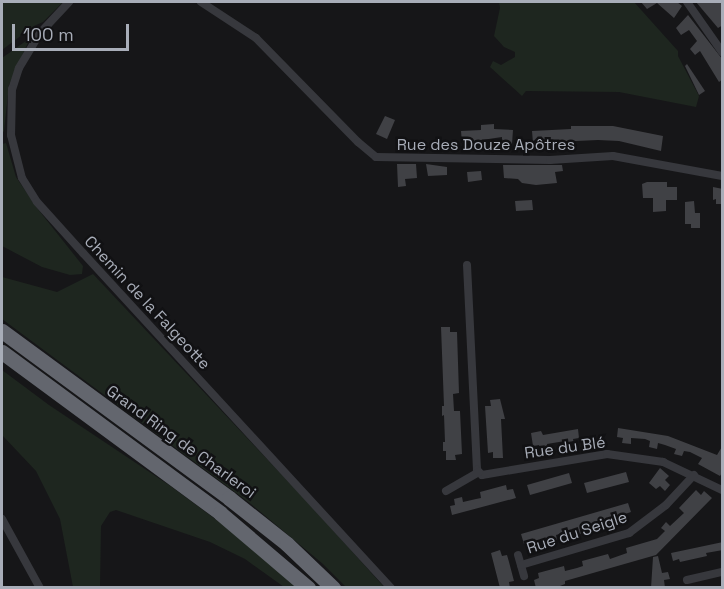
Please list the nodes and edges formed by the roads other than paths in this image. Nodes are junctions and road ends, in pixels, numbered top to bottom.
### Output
1 (69, 2) edge
2 (201, 2) edge
3 (687, 2) edge
4 (723, 52) edge
5 (723, 176) edge
6 (467, 265) dead end
7 (2, 332) edge
8 (2, 352) edge
9 (479, 472) junction
10 (694, 475) junction
11 (723, 489) edge
12 (446, 491) dead end
13 (2, 519) edge
14 (518, 555) dead end
15 (521, 565) junction
16 (723, 572) edge
17 (524, 576) dead end
18 (687, 580) dead end
19 (40, 588) edge
20 (308, 588) edge
21 (333, 588) edge
22 (391, 588) edge

1 - 22 street, Chemin de la Falgeotte
2 - 5 street, Rue des Douze Apôtres
3 - 4 street
6 - 9 street
7 - 21 highway, Grand Ring de Charleroi
8 - 20 highway, Grand Ring de Charleroi
9 - 10 street, Rue du Blé
9 - 12 street, Rue du Blé
10 - 11 street, Rue du Blé
10 - 15 street, Rue du Seigle
13 - 19 street
14 - 15 street
15 - 17 street
16 - 18 street

